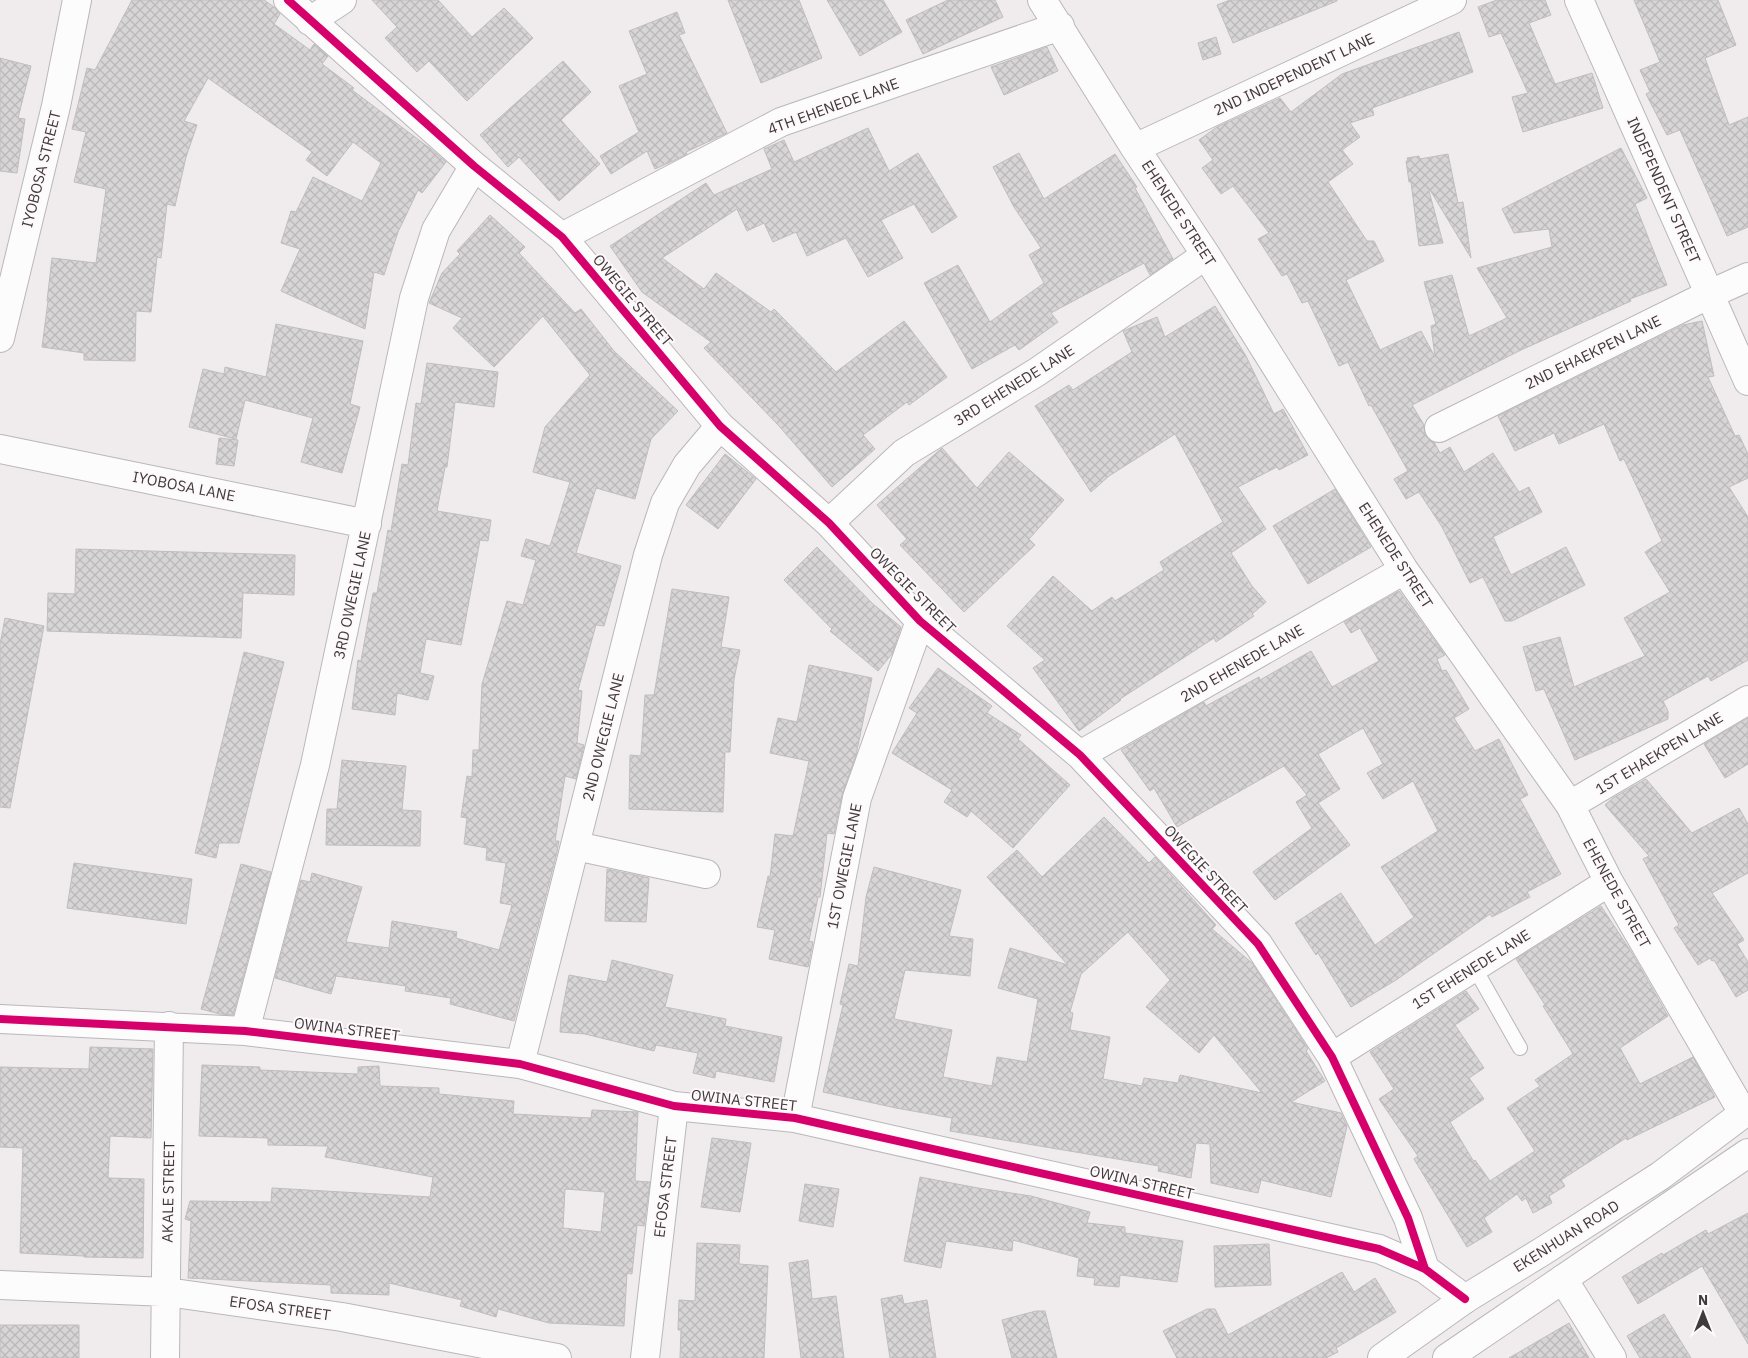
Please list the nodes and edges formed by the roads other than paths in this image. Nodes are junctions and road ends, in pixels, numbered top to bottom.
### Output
1 (77, 0) edge
2 (288, 0) edge
3 (342, 0) edge
4 (1042, 0) edge
5 (1452, 0) edge
6 (1579, 0) edge
7 (310, 22) junction
8 (1060, 26) junction
9 (1135, 148) junction
10 (474, 166) junction
11 (562, 237) junction
12 (1206, 255) junction
13 (1748, 277) edge
14 (1710, 294) junction
15 (0, 338) edge
16 (1748, 381) edge
17 (720, 426) junction
18 (1439, 428) dead end
19 (0, 449) edge
20 (829, 523) junction
21 (367, 524) junction
22 (1404, 570) junction
23 (920, 621) junction
24 (1748, 700) edge
25 (1080, 755) junction
26 (1570, 805) junction
27 (576, 846) junction
28 (706, 874) dead end
29 (1609, 882) junction
30 (1474, 967) junction
31 (0, 1019) edge
32 (169, 1026) junction
33 (244, 1031) junction
34 (1520, 1048) dead end
35 (1332, 1057) junction
36 (520, 1064) junction
37 (674, 1106) junction
38 (1745, 1112) edge
39 (795, 1118) junction
40 (1748, 1153) edge
41 (1425, 1269) junction
42 (1564, 1279) junction
43 (0, 1285) edge
44 (167, 1292) junction
45 (1465, 1299) junction
46 (165, 1358) edge
47 (557, 1358) edge
48 (645, 1358) edge
49 (1382, 1358) edge
50 (1447, 1358) edge
51 (1612, 1358) edge

1 - 15 street, IYOBOSA STREET
2 - 7 street, OWEGIE STREET
3 - 7 street
4 - 8 street, EHENEDE STREET
5 - 9 street, 2ND INDEPENDENT LANE
6 - 14 street, INDEPENDENT STREET
7 - 10 street, OWEGIE STREET
8 - 9 street, EHENEDE STREET
8 - 11 street, 4TH EHENEDE LANE
9 - 12 street, EHENEDE STREET
10 - 11 street, OWEGIE STREET
10 - 21 street, 3RD OWEGIE LANE
11 - 17 street, OWEGIE STREET
12 - 20 street, 3RD EHENEDE LANE
12 - 22 street, EHENEDE STREET
13 - 14 street, 2ND EHAEKPEN LANE
14 - 16 street, INDEPENDENT STREET
14 - 18 street, 2ND EHAEKPEN LANE
17 - 20 street, OWEGIE STREET
17 - 27 street, 2ND OWEGIE LANE
19 - 21 street, IYOBOSA LANE
20 - 23 street, OWEGIE STREET
21 - 33 street, 3RD OWEGIE LANE
22 - 25 street, 2ND EHENEDE LANE
22 - 26 street, EHENEDE STREET
23 - 25 street, OWEGIE STREET
23 - 39 street, 1ST OWEGIE LANE
24 - 26 street, 1ST EHAEKPEN LANE
25 - 35 street, OWEGIE STREET
26 - 29 street, EHENEDE STREET
27 - 28 street
27 - 36 street, 2ND OWEGIE LANE
29 - 30 street, 1ST EHENEDE LANE
29 - 38 street, EHENEDE STREET
30 - 34 lane
30 - 35 street, 1ST EHENEDE LANE
31 - 32 street, OWINA STREET
32 - 33 street, OWINA STREET
32 - 44 street, AKALE STREET
33 - 36 street, OWINA STREET
35 - 41 street, OWEGIE STREET
36 - 37 street, OWINA STREET
37 - 39 street, OWINA STREET
37 - 48 street, EFOSA STREET
38 - 45 street, EKENHUAN ROAD
39 - 41 street, OWINA STREET
40 - 42 street, EKENHUAN ROAD
41 - 45 street, OWINA STREET
42 - 50 street, EKENHUAN ROAD
42 - 51 street
43 - 44 street, EFOSA STREET
44 - 46 street, AKALE STREET
44 - 47 street, EFOSA STREET
45 - 49 street, EKENHUAN ROAD

